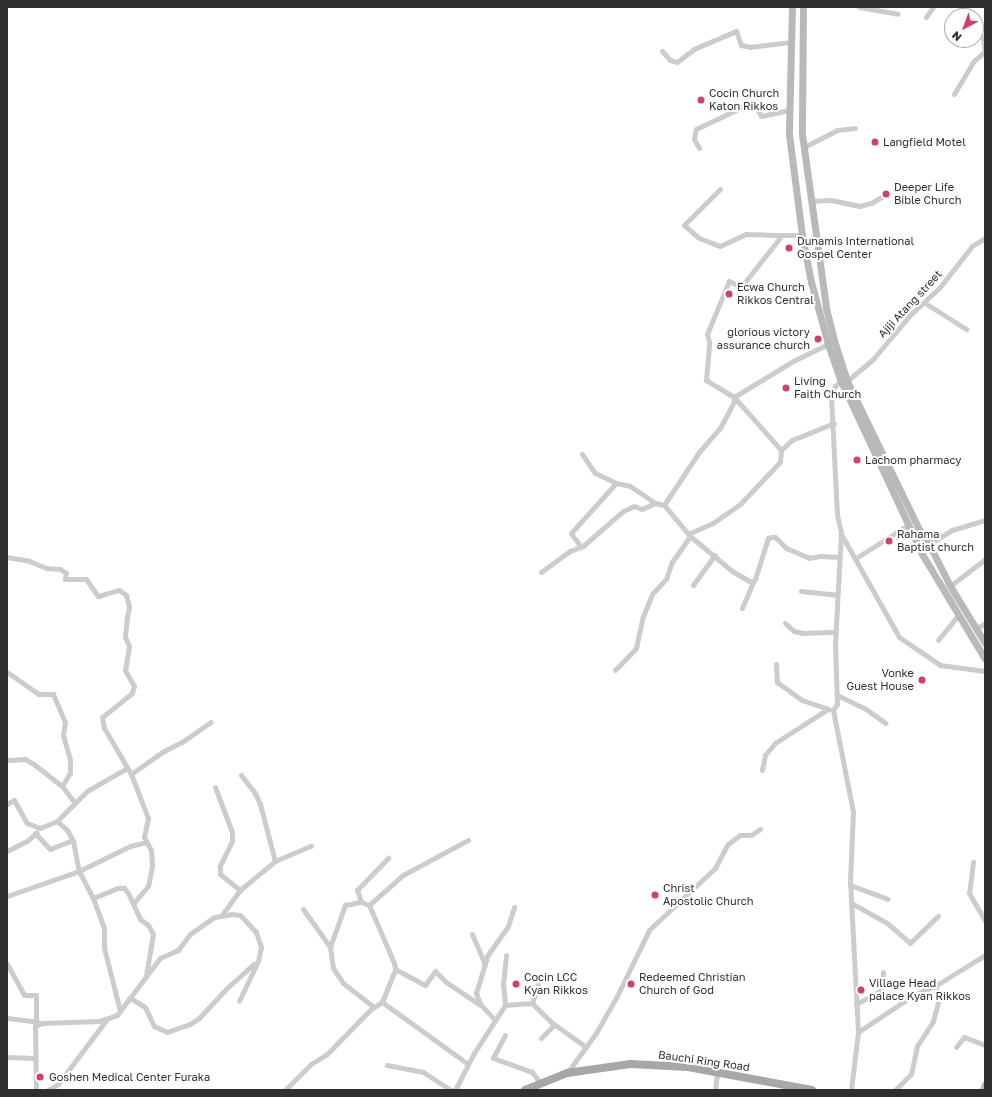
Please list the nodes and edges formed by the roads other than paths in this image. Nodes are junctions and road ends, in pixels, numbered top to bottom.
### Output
1 (792, 7) edge
2 (804, 7) edge
3 (859, 7) edge
4 (933, 7) edge
5 (898, 14) dead end
6 (926, 17) dead end
7 (791, 42) junction
8 (662, 51) dead end
9 (984, 53) edge
10 (954, 94) dead end
11 (790, 110) junction
12 (855, 128) dead end
13 (804, 147) junction
14 (699, 148) dead end
15 (720, 189) dead end
16 (883, 196) dead end
17 (811, 201) junction
18 (782, 235) junction
19 (802, 235) junction
20 (985, 241) edge
21 (925, 303) junction
22 (966, 329) dead end
23 (828, 344) junction
24 (844, 381) junction
25 (734, 397) junction
26 (834, 423) junction
27 (781, 450) junction
28 (582, 454) dead end
29 (616, 483) junction
30 (655, 503) junction
31 (664, 505) junction
32 (985, 520) edge
33 (908, 525) junction
34 (841, 533) junction
35 (689, 535) junction
36 (929, 544) junction
37 (581, 547) junction
38 (715, 555) junction
39 (7, 557) edge
40 (839, 557) junction
41 (856, 558) junction
42 (985, 559) edge
43 (541, 572) dead end
44 (753, 582) junction
45 (693, 585) dead end
46 (950, 586) junction
47 (801, 591) dead end
48 (837, 595) junction
49 (742, 608) dead end
50 (958, 615) junction
51 (785, 623) dead end
52 (985, 623) edge
53 (976, 629) junction
54 (836, 632) junction
55 (938, 640) dead end
56 (985, 643) edge
57 (985, 659) edge
58 (776, 664) dead end
59 (615, 670) dead end
60 (985, 671) edge
61 (7, 672) edge
62 (837, 695) junction
63 (831, 709) junction
64 (211, 722) dead end
65 (885, 723) dead end
66 (8, 760) edge
67 (127, 768) junction
68 (762, 770) dead end
69 (131, 774) junction
70 (241, 775) dead end
71 (62, 786) junction
72 (215, 787) dead end
73 (74, 803) junction
74 (7, 804) edge
75 (57, 822) junction
76 (40, 828) junction
77 (760, 829) dead end
78 (35, 833) junction
79 (72, 840) junction
80 (468, 840) dead end
81 (146, 842) junction
82 (311, 846) dead end
83 (7, 851) edge
84 (388, 858) dead end
85 (275, 861) junction
86 (973, 862) dead end
87 (79, 872) junction
88 (850, 885) junction
89 (240, 890) junction
90 (7, 896) edge
91 (93, 898) junction
92 (888, 899) dead end
93 (361, 902) junction
94 (133, 904) junction
95 (851, 904) junction
96 (369, 906) junction
97 (514, 907) dead end
98 (303, 909) dead end
99 (221, 916) junction
100 (938, 916) dead end
101 (985, 922) edge
102 (472, 934) dead end
103 (330, 947) junction
104 (506, 955) dead end
105 (985, 955) edge
106 (258, 961) junction
107 (7, 964) edge
108 (485, 964) junction
109 (395, 969) junction
110 (883, 972) dead end
111 (146, 977) junction
112 (538, 985) dead end
113 (935, 986) junction
114 (130, 998) junction
115 (239, 1001) dead end
116 (382, 1002) junction
117 (532, 1003) junction
118 (480, 1004) junction
119 (856, 1004) junction
120 (504, 1005) junction
121 (374, 1007) junction
122 (120, 1011) junction
123 (7, 1018) edge
124 (108, 1018) junction
125 (495, 1020) junction
126 (36, 1022) junction
127 (43, 1023) junction
128 (554, 1025) junction
129 (858, 1032) junction
130 (505, 1035) dead end
131 (541, 1038) dead end
132 (985, 1045) edge
133 (586, 1047) junction
134 (956, 1047) dead end
135 (7, 1058) edge
136 (35, 1058) junction
137 (468, 1064) junction
138 (387, 1065) dead end
139 (567, 1073) junction
140 (717, 1073) junction
141 (541, 1084) junction
142 (985, 1084) edge
143 (36, 1090) edge
144 (48, 1090) edge
145 (286, 1090) edge
146 (451, 1090) edge
147 (455, 1090) edge
148 (525, 1090) edge
149 (716, 1090) edge
150 (812, 1090) edge
151 (851, 1090) edge
152 (895, 1090) edge
153 (983, 1090) edge

1 - 7 main road
2 - 13 main road
3 - 5 street
4 - 6 street
7 - 8 street
7 - 11 main road
9 - 10 street
11 - 14 street
11 - 19 main road
12 - 13 street
13 - 17 main road
15 - 18 street
16 - 17 street
17 - 24 main road
18 - 19 street
18 - 25 street
19 - 23 main road
20 - 21 street, Ajiji Atang street
21 - 22 street
21 - 24 street, Ajiji Atang street
23 - 24 main road
23 - 25 street
24 - 26 street, Ajiji Atang street
24 - 33 main road
24 - 36 main road
25 - 27 street
25 - 31 street
26 - 27 street
26 - 34 street, Ajiji Atang street
27 - 35 street
28 - 29 street
29 - 30 street
29 - 37 street
30 - 31 street
30 - 37 street
31 - 35 street
32 - 36 street
33 - 41 street
33 - 50 main road
34 - 40 street
34 - 41 street
35 - 38 street
35 - 59 street
36 - 46 main road
37 - 43 street
38 - 44 street
38 - 45 street
39 - 67 street
40 - 44 street
40 - 48 street
41 - 60 street
42 - 46 street
44 - 49 street
46 - 53 main road
47 - 48 street
48 - 54 street
50 - 55 street
50 - 57 main road
51 - 54 street
52 - 53 street
53 - 56 main road
54 - 62 street
58 - 63 street
61 - 71 street
62 - 63 street
62 - 65 street
63 - 68 street
63 - 88 street
64 - 69 street
66 - 71 street
67 - 69 street
67 - 73 street
69 - 81 street
70 - 85 street
71 - 73 street
72 - 89 street
73 - 75 street
74 - 76 street
75 - 76 street
75 - 79 street
76 - 78 street
77 - 133 street
78 - 79 street
78 - 83 street
79 - 87 street
80 - 96 street
81 - 87 street
81 - 94 street
82 - 85 street
84 - 93 street
85 - 89 street
86 - 101 street
87 - 90 street
87 - 91 street
88 - 92 street
88 - 95 street
89 - 99 street
91 - 94 street
91 - 122 street
93 - 96 street
93 - 103 street
94 - 111 street
95 - 100 street
95 - 119 street
96 - 109 street
97 - 108 street
98 - 103 street
99 - 106 street
99 - 111 street
102 - 108 street
103 - 121 street
104 - 120 street
105 - 113 street
106 - 114 street
106 - 115 street
107 - 126 street
108 - 118 street
109 - 116 street
109 - 118 street
110 - 119 street
111 - 114 street
112 - 117 street
113 - 129 street
113 - 152 street
114 - 122 street
116 - 121 street
116 - 137 street
117 - 120 street
117 - 128 street
118 - 125 street
119 - 129 street
120 - 125 street
121 - 145 street
122 - 124 street
123 - 126 street
124 - 127 street
124 - 144 street
125 - 137 street
126 - 127 street
127 - 136 street
128 - 131 street
128 - 133 street
129 - 151 street
130 - 141 street
132 - 134 street
133 - 139 street
135 - 136 street
136 - 143 street
137 - 147 street
138 - 146 street
139 - 140 main road, Bauchi Ring Road
139 - 141 main road, Bauchi Ring Road
140 - 149 street
140 - 150 main road, Bauchi Ring Road
141 - 148 main road, Bauchi Ring Road
142 - 153 main road

